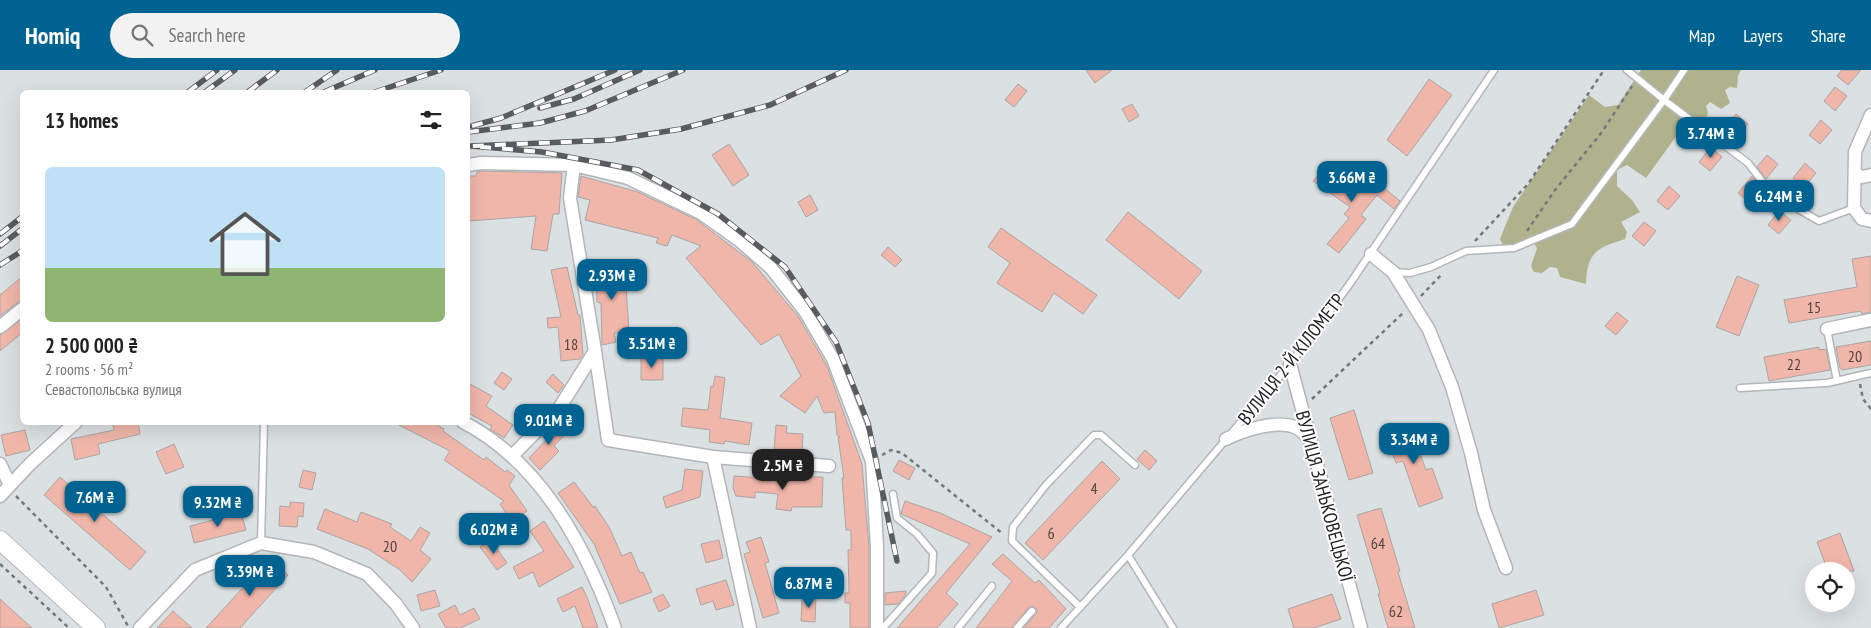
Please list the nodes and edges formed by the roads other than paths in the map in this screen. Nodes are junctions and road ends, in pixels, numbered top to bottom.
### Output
1 (1494, 70) edge
2 (1627, 70) edge
3 (1684, 70) edge
4 (1664, 100) junction
5 (1871, 115) edge
6 (470, 165) edge
7 (574, 166) junction
8 (1855, 174) junction
9 (1871, 175) edge
10 (1854, 208) junction
11 (1871, 222) edge
12 (1371, 254) junction
13 (1393, 272) junction
14 (20, 311) edge
15 (1871, 320) edge
16 (0, 327) edge
17 (1827, 329) joint
18 (595, 351) junction
19 (1290, 364) junction
20 (1871, 373) edge
21 (1837, 381) junction
22 (1740, 388) dead end
23 (73, 425) edge
24 (264, 425) edge
25 (469, 425) edge
26 (1226, 439) junction
27 (1310, 440) junction
28 (512, 456) junction
29 (713, 457) junction
30 (0, 464) edge
31 (829, 466) dead end
32 (1135, 466) dead end
33 (6, 492) edge
34 (893, 494) dead end
35 (0, 540) edge
36 (261, 543) junction
37 (1128, 556) junction
38 (1506, 568) dead end
39 (992, 586) dead end
40 (1080, 607) junction
41 (1032, 611) dead end
42 (96, 628) edge
43 (140, 628) edge
44 (413, 628) edge
45 (615, 628) edge
46 (750, 628) edge
47 (877, 628) edge
48 (883, 628) edge
49 (958, 628) edge
50 (1017, 628) edge
51 (1061, 628) edge
52 (1173, 628) edge
53 (1361, 628) edge

1 - 12 lane, ВУЛИЦЯ 2-Й КІЛОМЕТР
2 - 4 lane
3 - 4 lane
4 - 10 lane
4 - 13 lane
5 - 8 street
6 - 7 street
7 - 18 street
7 - 47 street
8 - 9 street
8 - 10 street
10 - 11 street
12 - 13 street
12 - 19 lane, ВУЛИЦЯ 2-Й КІЛОМЕТР
13 - 38 street
14 - 16 street
15 - 17 street
17 - 21 lane
18 - 28 street
18 - 29 street
19 - 26 lane, ВУЛИЦЯ 2-Й КІЛОМЕТР
19 - 27 street, ВУЛИЦЯ ЗАНЬКОВЕЦЬКОЇ
20 - 21 lane
21 - 22 lane
23 - 33 street
24 - 36 lane
25 - 28 street
26 - 27 street
26 - 37 lane, ВУЛИЦЯ 2-Й КІЛОМЕТР
27 - 53 street, ВУЛИЦЯ ЗАНЬКОВЕЦЬКОЇ
28 - 45 street
29 - 31 street
29 - 46 street
30 - 33 street
32 - 40 lane
34 - 48 lane
35 - 42 main road
36 - 43 street
36 - 44 street
37 - 40 lane, ВУЛИЦЯ 2-Й КІЛОМЕТР
37 - 52 lane
39 - 49 lane
40 - 51 lane, ВУЛИЦЯ 2-Й КІЛОМЕТР
41 - 50 lane

